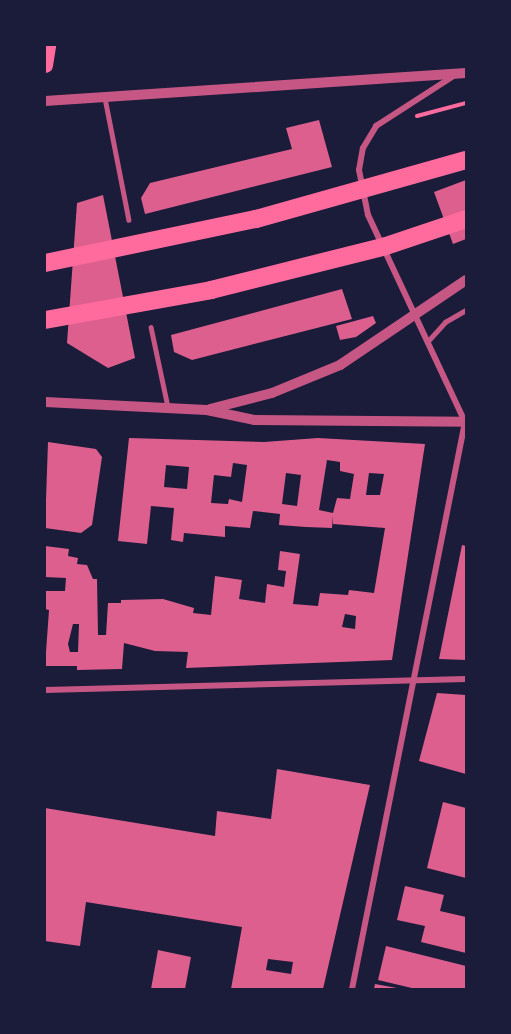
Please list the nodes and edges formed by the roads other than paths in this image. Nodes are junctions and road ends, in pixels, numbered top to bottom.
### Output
1 (48, 45) edge
2 (45, 65) edge
3 (461, 74) edge
4 (105, 98) junction
5 (45, 101) edge
6 (466, 160) edge
7 (466, 219) edge
8 (129, 220) dead end
9 (45, 264) edge
10 (466, 280) edge
11 (466, 310) edge
12 (416, 311) junction
13 (45, 320) edge
14 (151, 327) dead end
15 (429, 340) junction
16 (45, 402) edge
17 (168, 407) junction
18 (207, 410) junction
19 (466, 422) edge
20 (466, 679) edge
21 (414, 680) junction
22 (45, 690) edge
23 (352, 989) edge

1 - 2 main road
3 - 4 street
3 - 12 street
4 - 5 street
4 - 8 lane
6 - 9 highway
7 - 13 highway
10 - 12 street
11 - 15 lane
12 - 15 street
12 - 18 street
14 - 17 lane
15 - 19 street
16 - 17 street
17 - 18 street
18 - 19 street
19 - 21 street
20 - 21 street
21 - 22 street
21 - 23 street

